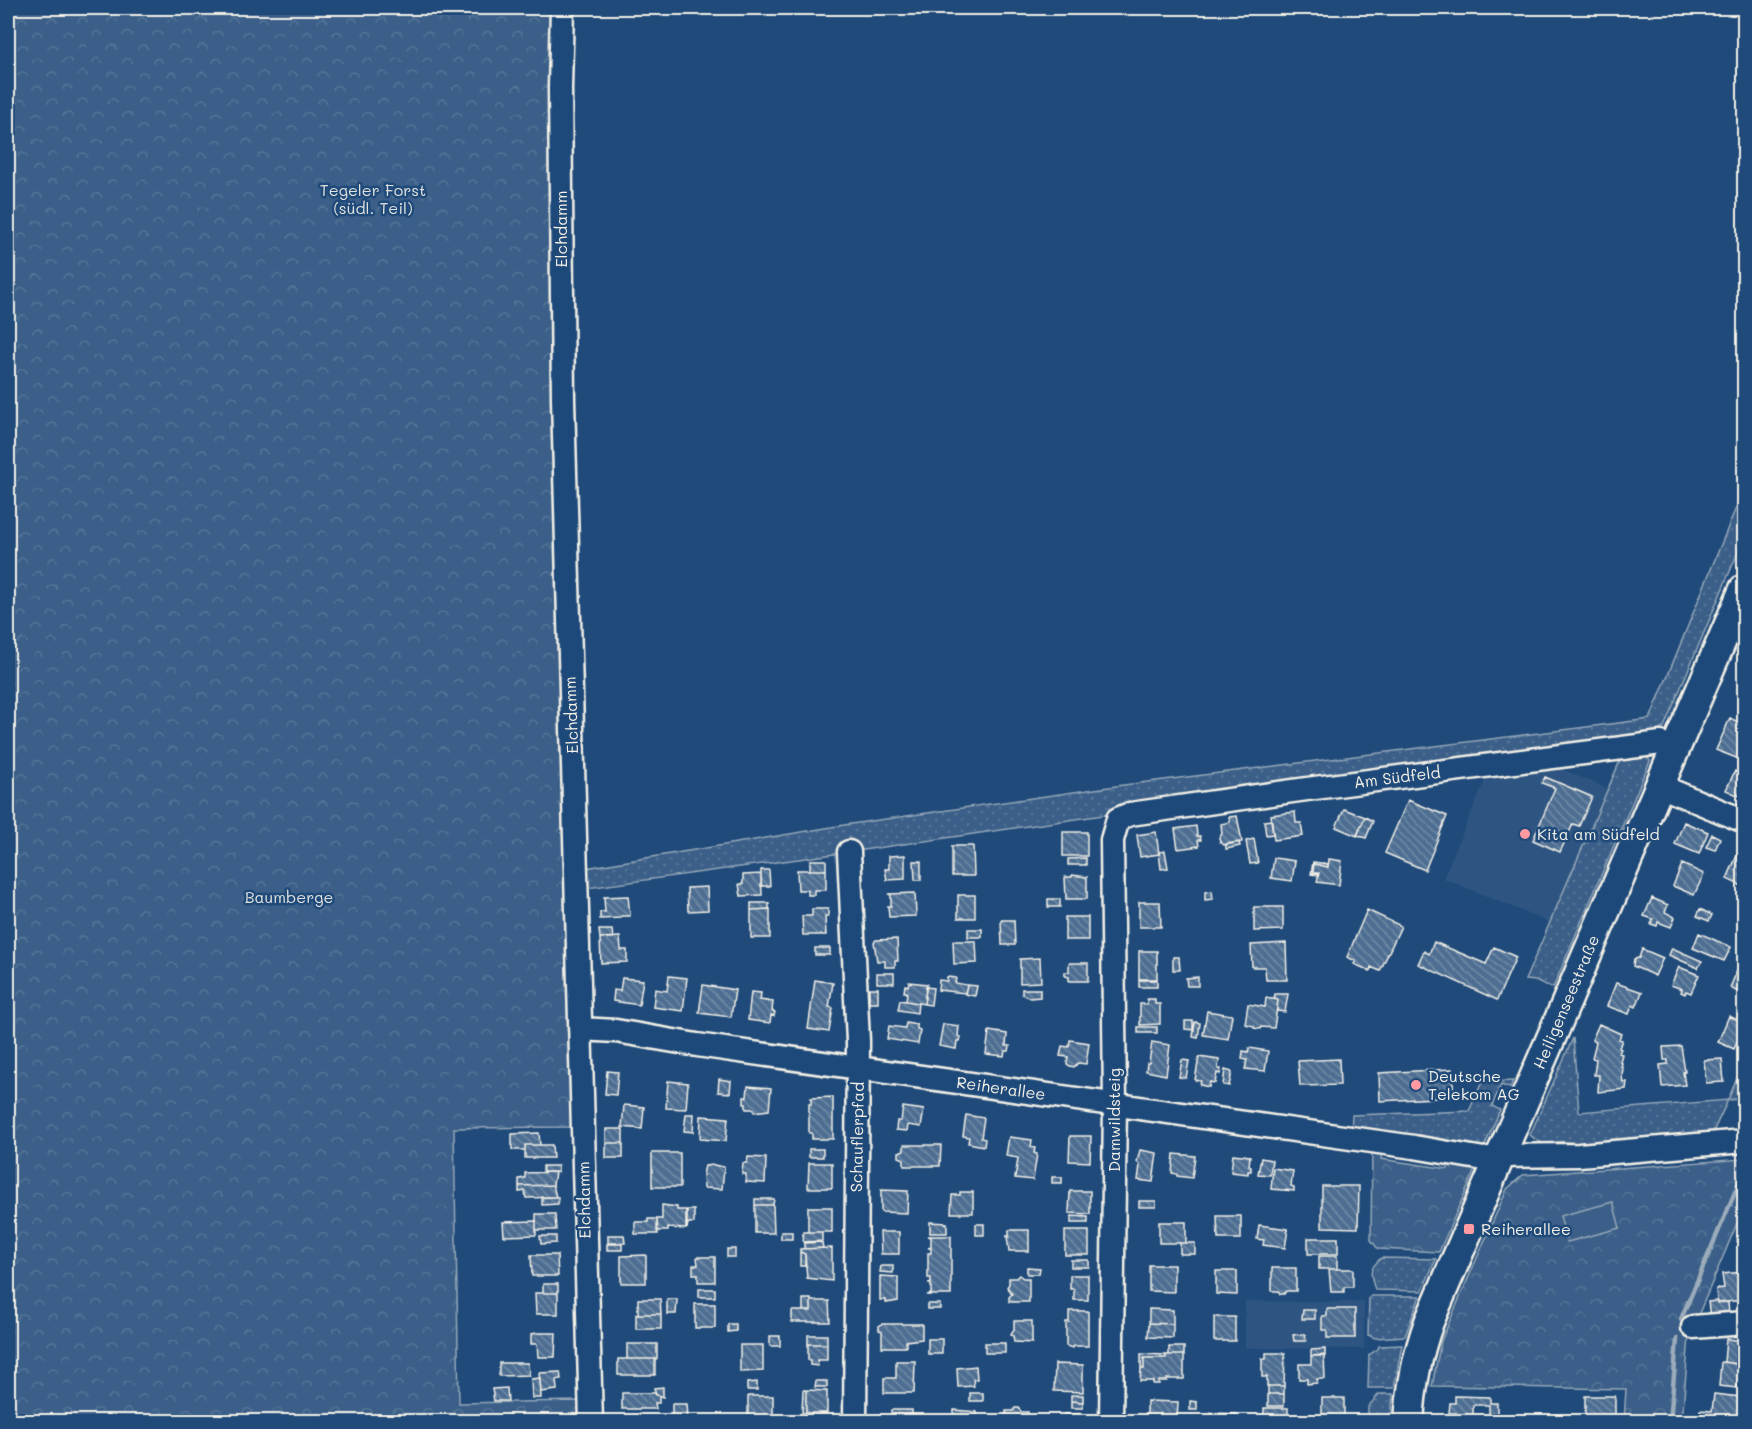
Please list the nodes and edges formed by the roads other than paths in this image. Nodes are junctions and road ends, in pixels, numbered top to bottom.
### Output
1 (562, 8) edge
2 (1744, 589) edge
3 (1675, 750) junction
4 (1660, 786) junction
5 (1118, 819) joint
6 (1744, 821) edge
7 (849, 852) dead end
8 (580, 1029) junction
9 (858, 1068) junction
10 (1115, 1104) junction
11 (1744, 1141) edge
12 (1500, 1156) junction
13 (1744, 1323) edge
14 (1693, 1327) dead end
15 (591, 1422) edge
16 (855, 1422) edge
17 (1111, 1422) edge
18 (1409, 1422) edge

1 - 8 street, Elchdamm
2 - 3 main road, Heiligenseestraße
3 - 4 main road, Heiligenseestraße
3 - 5 street, Am Südfeld
4 - 6 street
4 - 12 main road, Heiligenseestraße
5 - 10 street, Damwildsteig
7 - 9 street, Schauflerpfad
8 - 9 street, Reiherallee
8 - 15 street, Elchdamm
9 - 10 street, Reiherallee
9 - 16 street, Schauflerpfad
10 - 12 street, Reiherallee
10 - 17 street, Damwildsteig
11 - 12 street, Reiherallee
12 - 18 main road, Heiligenseestraße
13 - 14 street

